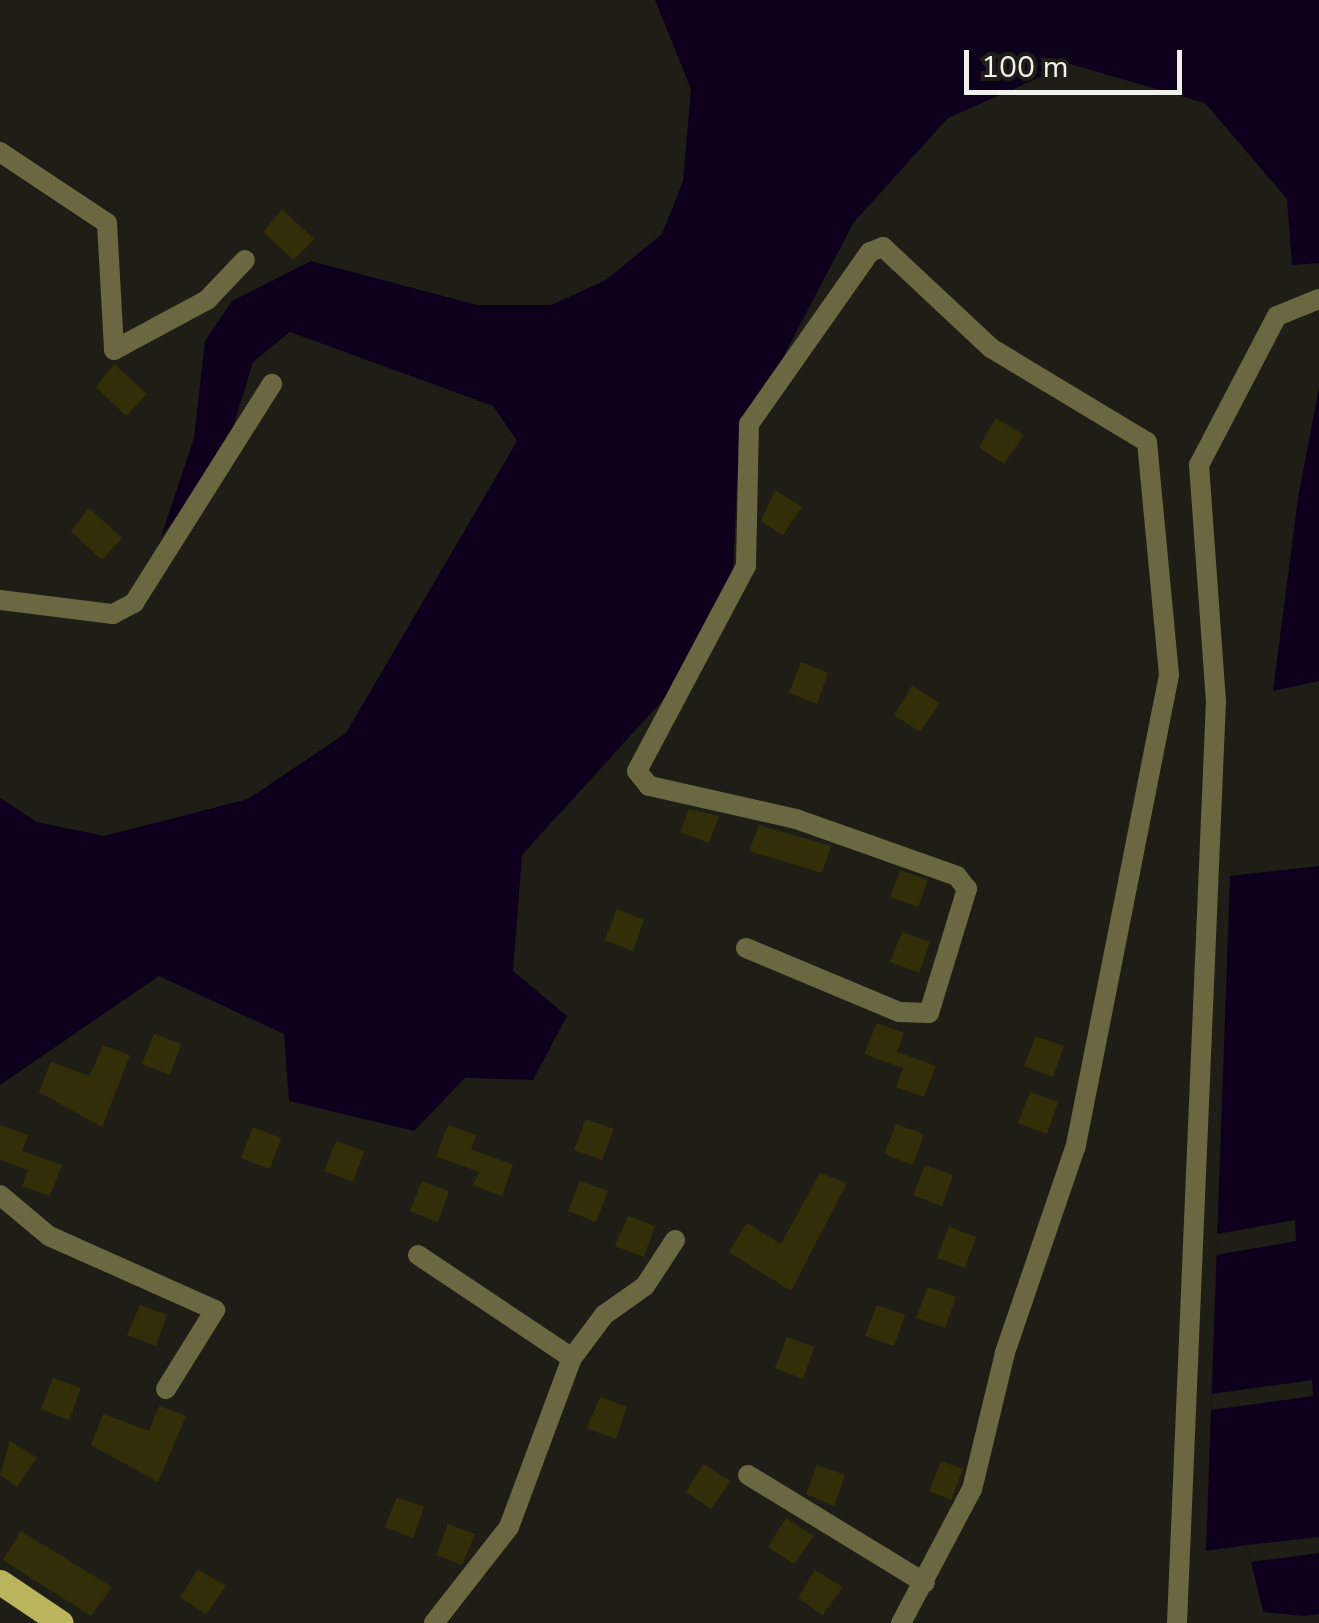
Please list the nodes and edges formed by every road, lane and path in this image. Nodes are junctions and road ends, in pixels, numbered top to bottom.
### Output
1 (0, 152) edge
2 (245, 260) dead end
3 (1319, 299) edge
4 (272, 384) dead end
5 (0, 600) edge
6 (746, 948) dead end
7 (0, 1194) edge
8 (674, 1240) dead end
9 (418, 1254) dead end
10 (572, 1358) junction
11 (166, 1389) dead end
12 (748, 1475) dead end
13 (0, 1582) edge
14 (924, 1582) junction
15 (61, 1623) edge
16 (434, 1623) edge
17 (901, 1623) edge
18 (1177, 1623) edge

1 - 2 street
3 - 18 street
4 - 5 street
6 - 14 street
7 - 11 street
8 - 10 street
9 - 10 street
10 - 16 street
12 - 14 street
13 - 15 main road
14 - 17 street

